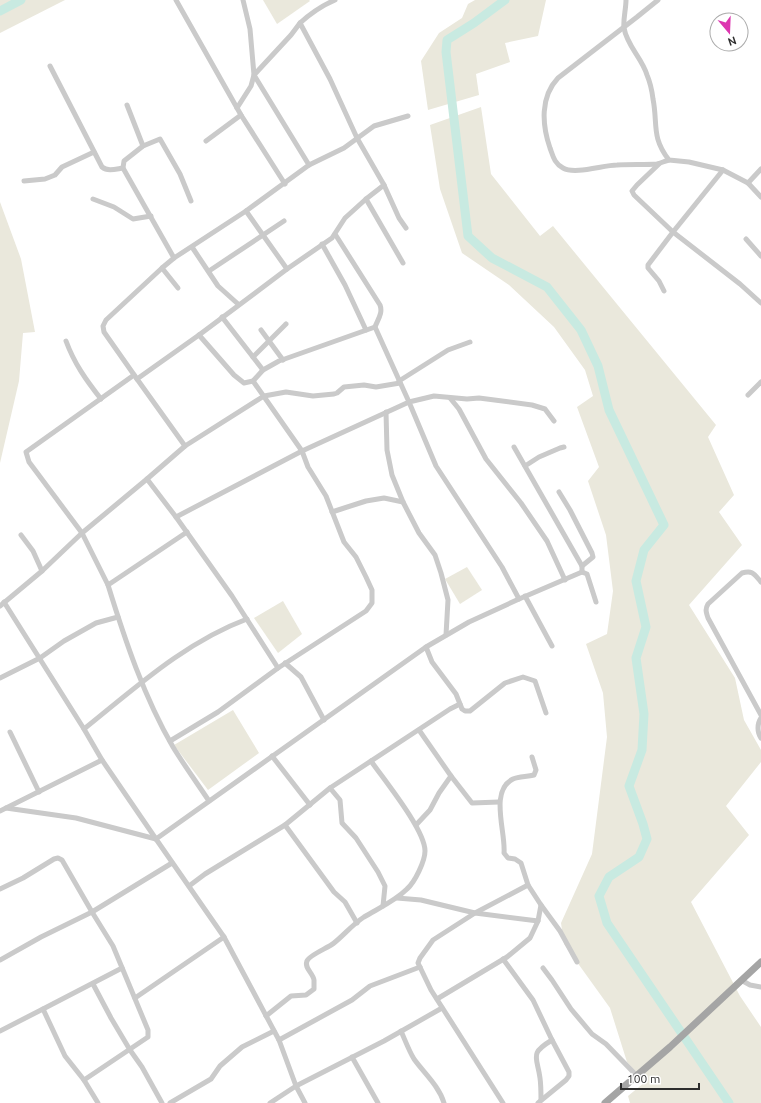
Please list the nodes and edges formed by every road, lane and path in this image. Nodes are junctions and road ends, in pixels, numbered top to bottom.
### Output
1 (176, 0) edge
2 (243, 0) edge
3 (335, 0) edge
4 (626, 0) edge
5 (658, 0) edge
6 (300, 24) junction
7 (624, 28) junction
8 (50, 66) dead end
9 (254, 75) junction
10 (127, 105) dead end
11 (238, 108) junction
12 (241, 116) junction
13 (408, 116) dead end
14 (357, 138) junction
15 (206, 141) dead end
16 (143, 146) junction
17 (94, 152) junction
18 (669, 160) junction
19 (659, 164) junction
20 (309, 165) junction
21 (123, 168) junction
22 (761, 169) edge
23 (723, 170) junction
24 (24, 182) dead end
25 (748, 183) junction
26 (285, 184) junction
27 (384, 185) junction
28 (761, 197) edge
29 (93, 199) dead end
30 (366, 199) junction
31 (192, 201) dead end
32 (246, 211) junction
33 (151, 216) junction
34 (284, 221) dead end
35 (406, 228) dead end
36 (673, 232) junction
37 (336, 234) junction
38 (263, 235) junction
39 (746, 240) dead end
40 (322, 244) junction
41 (192, 247) junction
42 (761, 256) edge
43 (174, 258) junction
44 (403, 263) dead end
45 (162, 268) junction
46 (287, 269) junction
47 (209, 271) junction
48 (178, 288) dead end
49 (664, 291) dead end
50 (761, 303) edge
51 (238, 304) junction
52 (222, 317) junction
53 (286, 324) dead end
54 (375, 326) junction
55 (261, 330) dead end
56 (366, 330) junction
57 (199, 335) junction
58 (269, 340) junction
59 (66, 341) dead end
60 (470, 342) dead end
61 (253, 357) junction
62 (283, 360) junction
63 (263, 370) junction
64 (136, 377) junction
65 (253, 381) junction
66 (399, 382) junction
67 (761, 382) edge
68 (748, 395) dead end
69 (264, 396) junction
70 (449, 397) junction
71 (101, 399) junction
72 (409, 402) junction
73 (386, 412) junction
74 (554, 420) dead end
75 (185, 446) junction
76 (514, 447) dead end
77 (564, 447) dead end
78 (302, 451) junction
79 (525, 466) junction
80 (147, 479) junction
81 (560, 492) dead end
82 (403, 502) junction
83 (332, 512) junction
84 (176, 517) junction
85 (187, 532) junction
86 (82, 533) junction
87 (21, 535) dead end
88 (582, 566) junction
89 (42, 570) junction
90 (582, 572) junction
91 (565, 580) junction
92 (761, 582) edge
93 (108, 585) junction
94 (525, 596) junction
95 (519, 599) junction
96 (596, 602) dead end
97 (2, 604) edge
98 (118, 616) junction
99 (247, 619) junction
100 (446, 635) junction
101 (552, 646) dead end
102 (426, 647) junction
103 (40, 658) junction
104 (285, 663) junction
105 (278, 668) junction
106 (0, 678) edge
107 (142, 683) junction
108 (460, 704) junction
109 (546, 713) dead end
110 (761, 717) edge
111 (324, 720) junction
112 (84, 729) junction
113 (419, 730) junction
114 (10, 732) dead end
115 (761, 738) edge
116 (170, 741) junction
117 (272, 756) junction
118 (532, 758) dead end
119 (102, 760) junction
120 (371, 762) junction
121 (451, 776) junction
122 (330, 788) junction
123 (39, 792) junction
124 (209, 801) junction
125 (499, 802) junction
126 (310, 806) junction
127 (6, 808) junction
128 (0, 811) edge
129 (285, 825) junction
130 (416, 825) junction
131 (156, 839) junction
132 (172, 863) junction
133 (528, 885) junction
134 (189, 886) junction
135 (408, 888) junction
136 (0, 889) edge
137 (397, 898) junction
138 (410, 900) junction
139 (541, 905) junction
140 (383, 906) junction
141 (92, 912) junction
142 (475, 913) junction
143 (538, 921) junction
144 (357, 923) junction
145 (224, 937) junction
146 (503, 959) junction
147 (0, 960) edge
148 (577, 962) dead end
149 (761, 962) edge
150 (420, 967) junction
151 (122, 968) junction
152 (542, 968) dead end
153 (741, 980) junction
154 (93, 984) junction
155 (761, 987) edge
156 (135, 998) junction
157 (437, 999) junction
158 (442, 1008) junction
159 (43, 1009) junction
160 (266, 1016) junction
161 (0, 1031) edge
162 (274, 1031) junction
163 (401, 1031) junction
164 (279, 1040) junction
165 (552, 1040) junction
166 (130, 1050) junction
167 (352, 1057) junction
168 (637, 1076) junction
169 (84, 1080) junction
170 (296, 1086) junction
171 (539, 1102) edge
172 (98, 1103) edge
173 (162, 1103) edge
174 (170, 1103) edge
175 (270, 1103) edge
176 (305, 1103) edge
177 (378, 1103) edge
178 (444, 1103) edge
179 (503, 1103) edge
180 (605, 1103) edge

1 - 11 street
2 - 9 street
3 - 6 street
4 - 7 street
5 - 7 street
6 - 9 street
6 - 14 street
7 - 18 street
7 - 19 street
8 - 17 street
9 - 11 street
9 - 20 street
10 - 16 street
11 - 12 street
12 - 15 street
12 - 26 street
13 - 14 street
14 - 20 street
14 - 27 street
16 - 21 street
16 - 31 street
17 - 21 street
17 - 24 street
18 - 19 street
18 - 23 street
19 - 36 street
20 - 26 street
21 - 33 street
22 - 25 street
23 - 25 street
23 - 36 street
25 - 28 street
26 - 32 street
27 - 30 street
27 - 35 street
29 - 33 street
30 - 37 street
30 - 44 street
32 - 38 street
32 - 41 street
33 - 43 street
34 - 38 street
36 - 49 street
36 - 50 street
37 - 40 street
37 - 54 street
38 - 46 street
38 - 47 street
39 - 42 street
40 - 46 street
40 - 56 street
41 - 43 street
41 - 47 street
43 - 45 street
45 - 48 street
45 - 64 street
46 - 51 street
47 - 51 street
51 - 52 street
52 - 57 street
52 - 61 street
53 - 58 street
54 - 56 street
54 - 66 street
55 - 58 street
56 - 62 street
57 - 64 street
57 - 65 street
58 - 61 street
58 - 62 street
59 - 71 street
60 - 66 street
61 - 63 street
62 - 63 street
63 - 65 street
64 - 71 street
64 - 75 street
65 - 69 street
66 - 69 street
66 - 72 street
67 - 68 street
69 - 75 street
69 - 78 street
70 - 72 street
70 - 74 street
70 - 91 street
71 - 86 street
72 - 73 street
72 - 95 street
73 - 78 street
73 - 82 street
75 - 80 street
76 - 79 street
77 - 79 street
78 - 83 street
78 - 84 street
79 - 88 street
80 - 84 street
80 - 86 street
81 - 88 street
82 - 83 street
82 - 100 street
83 - 104 street
84 - 85 street
85 - 93 street
85 - 99 street
86 - 89 street
86 - 93 street
87 - 89 street
88 - 90 street
89 - 97 street
90 - 91 street
90 - 96 street
91 - 94 street
92 - 110 street
93 - 98 street
94 - 95 street
94 - 101 street
95 - 100 street
97 - 103 street
98 - 103 street
98 - 107 street
99 - 105 street
99 - 107 street
100 - 102 street
102 - 108 street
102 - 111 street
103 - 106 street
103 - 112 street
104 - 105 street
104 - 111 street
105 - 116 street
107 - 112 street
107 - 116 street
108 - 109 street
108 - 113 street
110 - 115 street
111 - 117 street
112 - 119 street
113 - 120 street
113 - 121 street
114 - 123 street
116 - 124 street
117 - 124 street
117 - 126 street
118 - 125 street
119 - 123 street
119 - 131 street
120 - 122 street
120 - 130 street
121 - 125 street
121 - 130 street
122 - 126 street
122 - 140 street
123 - 127 street
124 - 131 street
125 - 133 street
126 - 129 street
127 - 128 street
127 - 131 street
129 - 134 street
129 - 144 street
130 - 135 street
131 - 132 street
132 - 134 street
132 - 141 street
133 - 139 street
133 - 142 street
134 - 145 street
135 - 137 street
135 - 138 street
136 - 141 street
137 - 138 street
137 - 140 street
138 - 142 street
139 - 143 street
139 - 148 street
140 - 144 street
141 - 147 street
141 - 151 street
142 - 143 street
142 - 150 street
143 - 146 street
144 - 160 street
145 - 156 street
145 - 160 street
146 - 157 street
146 - 165 street
149 - 153 main road
150 - 157 street
150 - 164 street
151 - 154 street
151 - 156 street
152 - 168 street
153 - 155 street
153 - 168 main road
154 - 159 street
154 - 166 street
156 - 166 street
157 - 158 street
158 - 163 street
158 - 179 street
159 - 161 street
159 - 169 street
160 - 162 street
162 - 164 street
162 - 174 street
163 - 167 street
163 - 178 street
164 - 170 street
165 - 171 street
165 - 171 street
166 - 169 street
166 - 173 street
167 - 170 street
167 - 177 street
168 - 180 main road
169 - 172 street
170 - 175 street
170 - 176 street

